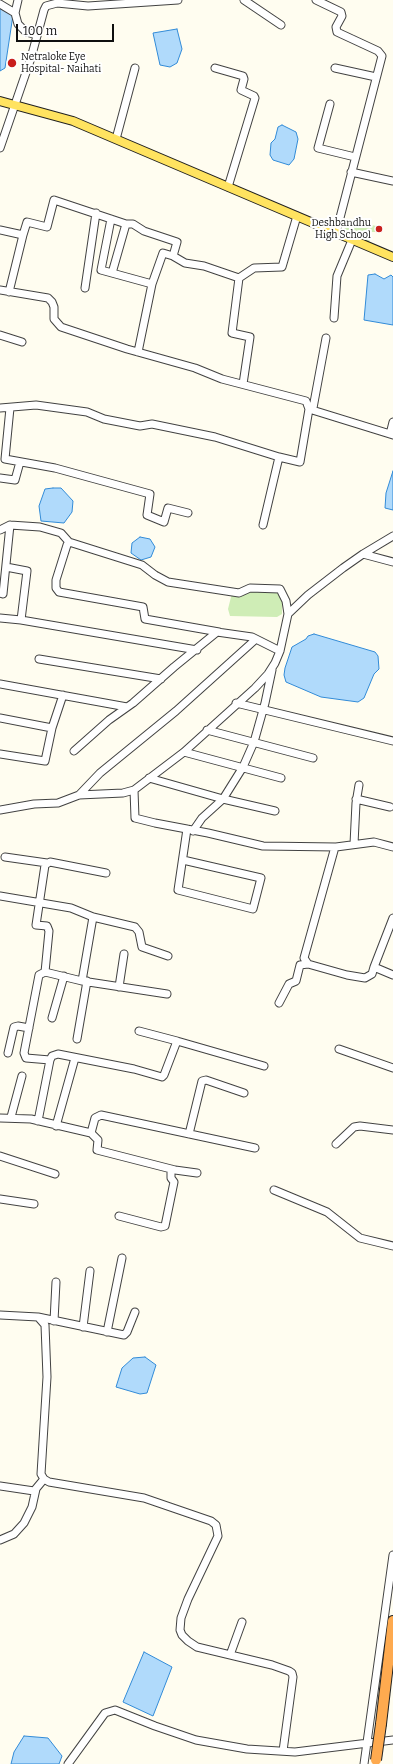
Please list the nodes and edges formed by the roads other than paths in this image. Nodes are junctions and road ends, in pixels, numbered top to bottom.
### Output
1 (18, 0) edge
2 (178, 0) edge
3 (244, 0) edge
4 (316, 0) edge
5 (105, 2) edge
6 (0, 4) edge
7 (15, 12) junction
8 (281, 26) dead end
9 (37, 35) junction
10 (135, 68) dead end
11 (215, 68) dead end
12 (335, 68) dead end
13 (376, 76) junction
14 (0, 101) edge
15 (330, 104) dead end
16 (14, 105) junction
17 (116, 139) junction
18 (0, 148) edge
19 (355, 157) junction
20 (351, 172) junction
21 (393, 181) edge
22 (228, 186) junction
23 (96, 213) junction
24 (297, 216) junction
25 (111, 219) junction
26 (126, 224) junction
27 (0, 230) edge
28 (336, 233) junction
29 (23, 235) junction
30 (352, 240) junction
31 (173, 256) junction
32 (393, 257) edge
33 (112, 273) junction
34 (239, 278) junction
35 (152, 284) junction
36 (85, 288) dead end
37 (0, 290) edge
38 (9, 292) junction
39 (334, 318) dead end
40 (0, 337) edge
41 (326, 338) dead end
42 (22, 342) dead end
43 (138, 352) junction
44 (243, 384) junction
45 (0, 408) edge
46 (10, 408) junction
47 (311, 408) junction
48 (393, 422) edge
49 (392, 434) edge
50 (278, 457) junction
51 (20, 462) junction
52 (0, 478) edge
53 (188, 513) dead end
54 (10, 525) junction
55 (263, 525) dead end
56 (0, 530) edge
57 (393, 536) edge
58 (69, 542) junction
59 (363, 554) junction
60 (393, 562) edge
61 (6, 567) junction
62 (0, 594) edge
63 (288, 614) junction
64 (0, 618) edge
65 (21, 620) junction
66 (219, 632) junction
67 (256, 639) junction
68 (196, 650) junction
69 (280, 651) junction
70 (39, 659) dead end
71 (272, 669) junction
72 (161, 679) junction
73 (0, 684) edge
74 (63, 695) junction
75 (236, 703) junction
76 (127, 707) junction
77 (263, 710) junction
78 (0, 718) edge
79 (52, 728) junction
80 (207, 730) junction
81 (393, 741) edge
82 (254, 742) junction
83 (74, 751) dead end
84 (184, 752) junction
85 (0, 754) edge
86 (313, 758) dead end
87 (243, 768) junction
88 (149, 778) junction
89 (280, 778) dead end
90 (359, 785) dead end
91 (134, 790) junction
92 (78, 795) junction
93 (223, 799) junction
94 (356, 799) junction
95 (390, 807) dead end
96 (0, 810) edge
97 (275, 811) dead end
98 (190, 830) junction
99 (354, 844) junction
100 (335, 847) junction
101 (393, 847) edge
102 (5, 857) dead end
103 (183, 860) junction
104 (47, 863) junction
105 (106, 873) dead end
106 (0, 896) edge
107 (39, 904) junction
108 (93, 917) junction
109 (393, 918) edge
110 (124, 954) dead end
111 (168, 956) dead end
112 (308, 964) junction
113 (374, 967) junction
114 (44, 972) junction
115 (393, 975) edge
116 (64, 976) junction
117 (84, 981) junction
118 (119, 986) junction
119 (167, 994) dead end
120 (279, 1003) dead end
121 (52, 1018) dead end
122 (29, 1028) junction
123 (139, 1031) dead end
124 (77, 1039) dead end
125 (177, 1041) junction
126 (339, 1049) dead end
127 (8, 1052) dead end
128 (75, 1058) junction
129 (50, 1060) junction
130 (264, 1066) dead end
131 (393, 1068) edge
132 (22, 1076) dead end
133 (244, 1093) dead end
134 (0, 1117) edge
135 (11, 1118) junction
136 (38, 1121) junction
137 (56, 1126) junction
138 (393, 1130) edge
139 (91, 1133) junction
140 (189, 1134) junction
141 (336, 1144) dead end
142 (255, 1148) dead end
143 (0, 1156) edge
144 (171, 1169) junction
145 (197, 1173) dead end
146 (55, 1174) dead end
147 (274, 1190) dead end
148 (0, 1199) edge
149 (34, 1204) dead end
150 (119, 1216) dead end
151 (393, 1246) edge
152 (122, 1258) dead end
153 (90, 1271) dead end
154 (56, 1282) dead end
155 (135, 1312) dead end
156 (0, 1315) edge
157 (38, 1317) junction
158 (54, 1320) junction
159 (83, 1327) junction
160 (107, 1332) junction
161 (44, 1479) junction
162 (0, 1486) edge
163 (36, 1489) junction
164 (0, 1540) edge
165 (393, 1555) edge
166 (393, 1620) edge
167 (242, 1622) dead end
168 (230, 1655) junction
169 (393, 1740) edge
170 (367, 1742) junction
171 (283, 1752) junction
172 (375, 1762) edge
173 (68, 1764) edge
174 (364, 1764) edge

1 - 7 street
2 - 5 street
3 - 8 street
4 - 13 street
5 - 9 street
6 - 7 street
7 - 9 street
9 - 16 street
10 - 17 street
11 - 22 street
12 - 13 street
13 - 19 street
14 - 16 main road
15 - 19 street
16 - 17 main road
16 - 18 street
17 - 22 main road
19 - 20 street
20 - 21 street
20 - 28 street
22 - 24 main road
23 - 25 street
23 - 29 street
23 - 36 street
24 - 28 main road
24 - 34 street
25 - 26 street
25 - 33 street
26 - 31 street
26 - 33 street
27 - 29 street
28 - 30 main road
29 - 38 street
30 - 32 main road
30 - 39 street
31 - 34 street
31 - 35 street
33 - 35 street
34 - 44 street
35 - 43 street
37 - 38 street
38 - 43 street
40 - 42 street
41 - 47 street
43 - 44 street
44 - 47 street
45 - 46 street
46 - 50 street
46 - 51 street
47 - 49 street
47 - 50 street
48 - 49 street
50 - 55 street
51 - 52 street
51 - 53 street
54 - 56 street
54 - 58 street
54 - 61 street
57 - 59 street
58 - 63 street
58 - 66 street
59 - 60 street
59 - 63 street
61 - 62 street
61 - 65 street
63 - 69 street
64 - 65 street
65 - 68 street
66 - 67 street
66 - 68 street
67 - 69 street
67 - 92 street
68 - 72 street
69 - 71 street
70 - 72 street
71 - 75 street
71 - 77 street
72 - 76 street
73 - 74 street
74 - 76 street
74 - 79 street
75 - 77 street
75 - 80 street
76 - 83 street
77 - 81 street
77 - 82 street
78 - 79 street
79 - 85 street
80 - 82 street
80 - 84 street
82 - 86 street
82 - 87 street
84 - 87 street
84 - 88 street
87 - 89 street
87 - 93 street
88 - 91 street
88 - 93 street
90 - 94 street
91 - 92 street
91 - 98 street
92 - 96 street
93 - 97 street
93 - 98 street
94 - 95 street
94 - 99 street
98 - 100 street
98 - 103 street
99 - 100 street
99 - 101 street
100 - 112 street
102 - 104 street
103 - 103 street
104 - 105 street
104 - 107 street
106 - 107 street
107 - 108 street
107 - 114 street
108 - 111 street
108 - 117 street
109 - 113 street
110 - 118 street
112 - 113 street
112 - 120 street
113 - 115 street
114 - 116 street
114 - 122 street
116 - 117 street
116 - 121 street
117 - 118 street
117 - 124 street
118 - 119 street
122 - 127 street
122 - 129 street
123 - 125 street
125 - 128 street
125 - 130 street
126 - 131 street
128 - 129 street
128 - 137 street
129 - 136 street
132 - 135 street
133 - 140 street
134 - 135 street
135 - 136 street
136 - 137 street
137 - 139 street
138 - 141 street
139 - 140 street
139 - 144 street
140 - 142 street
143 - 146 street
144 - 145 street
144 - 150 street
147 - 151 street
148 - 149 street
152 - 160 street
153 - 159 street
154 - 158 street
155 - 160 street
156 - 157 street
157 - 158 street
157 - 161 street
158 - 159 street
159 - 160 street
161 - 163 street
161 - 168 street
162 - 163 street
163 - 164 street
165 - 170 street
166 - 172 highway, bridge
167 - 168 street
168 - 171 street
169 - 170 street
170 - 171 street
170 - 174 street
171 - 173 street

